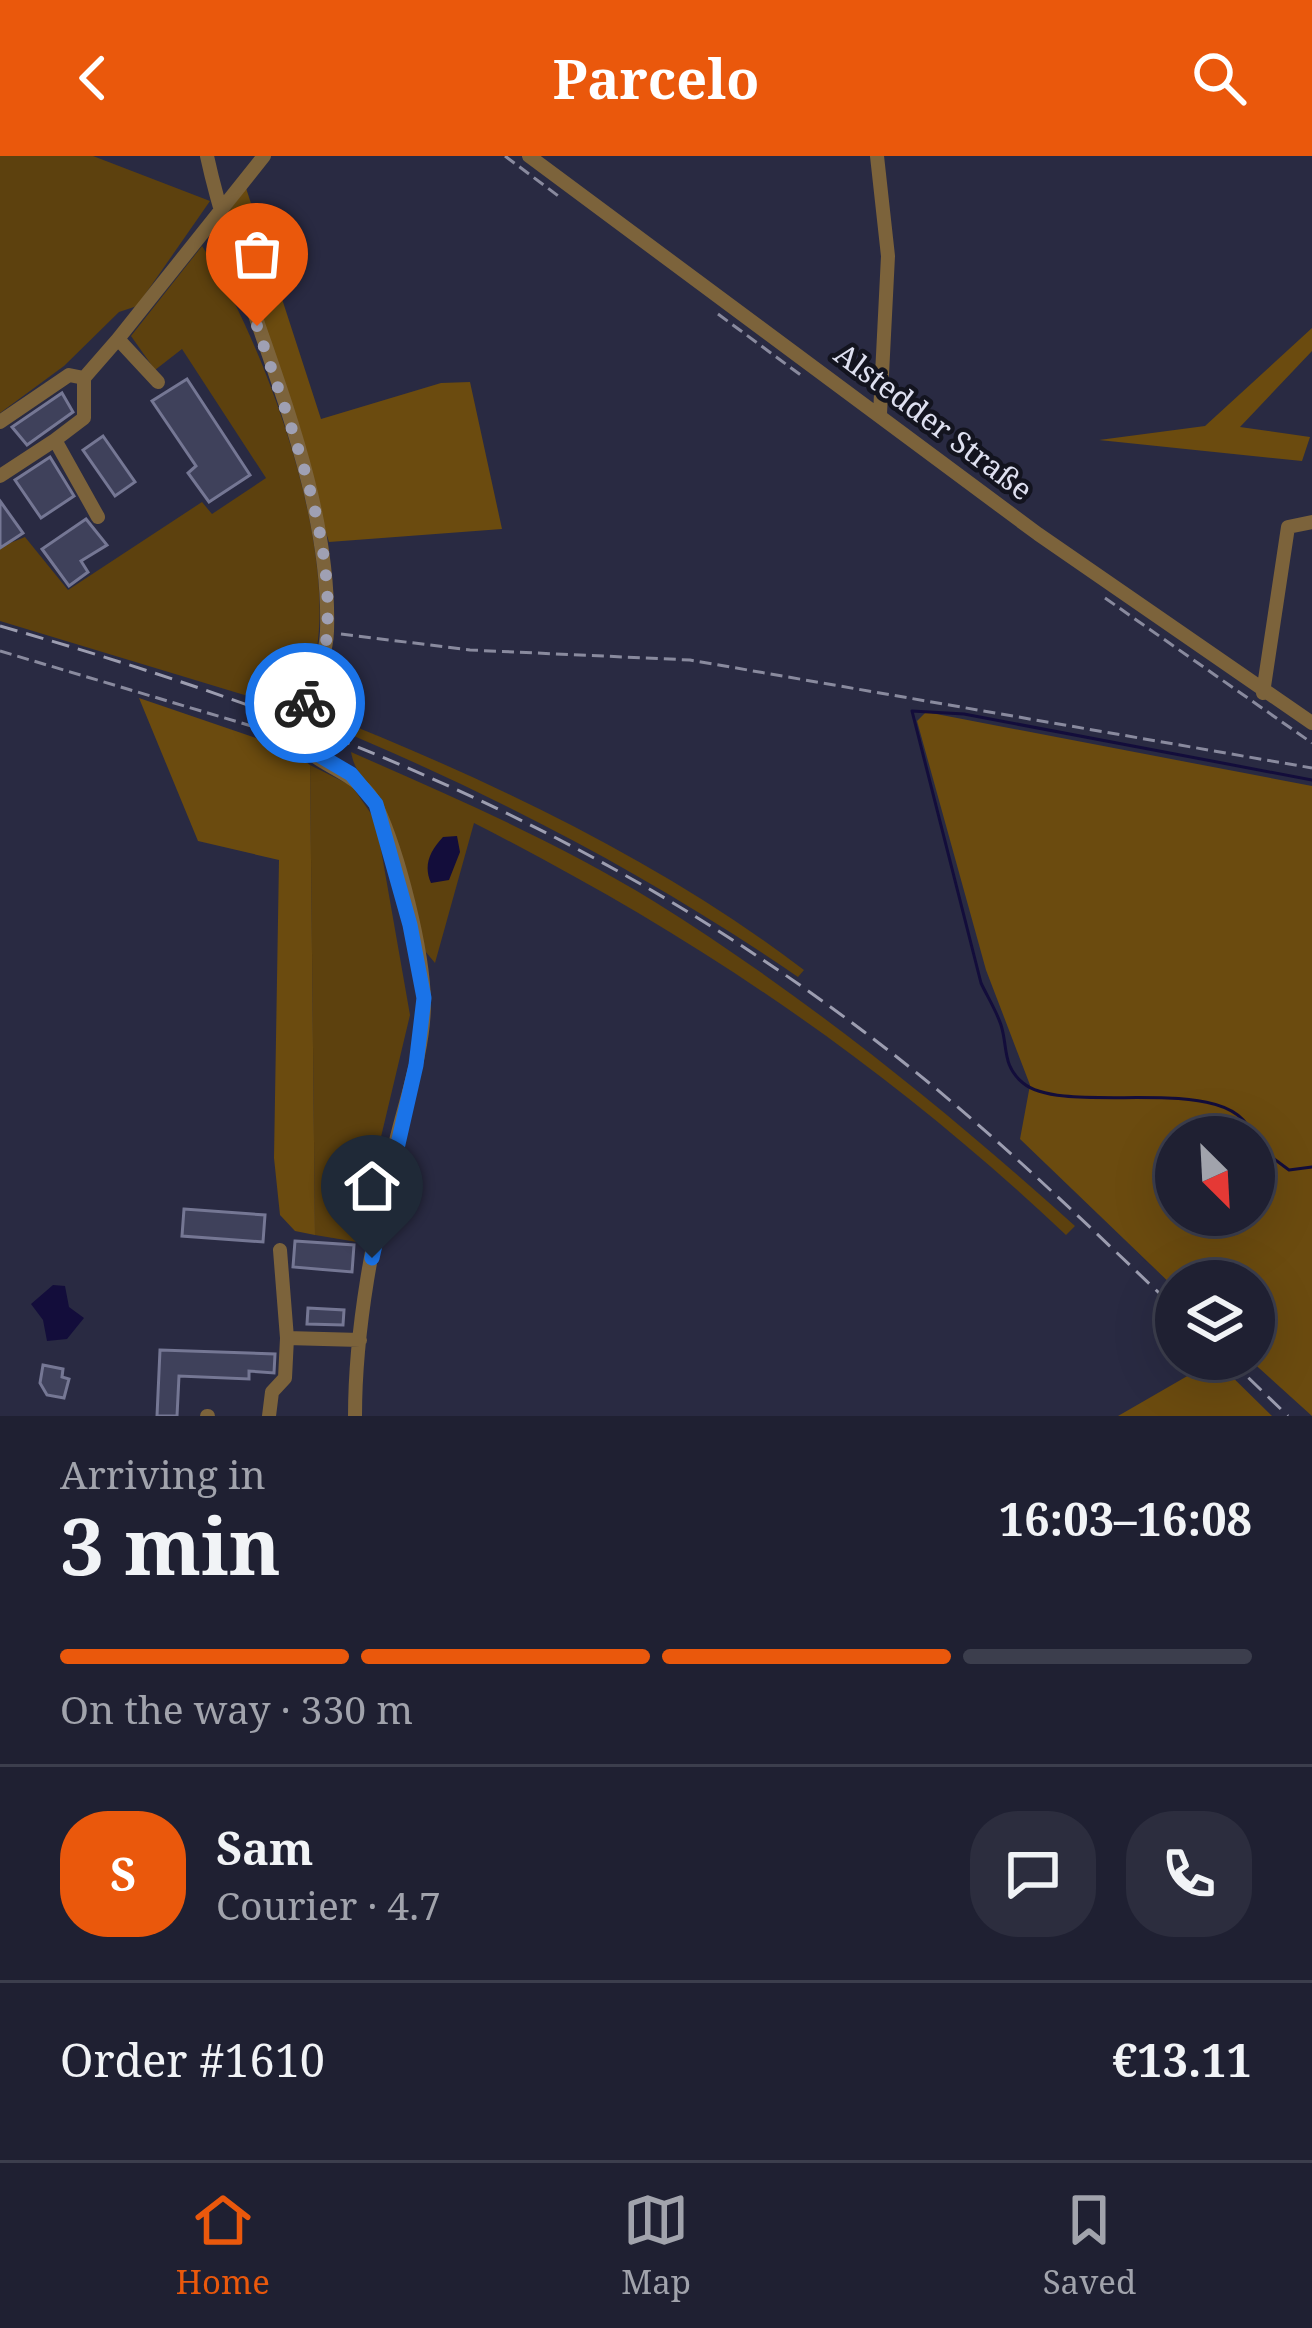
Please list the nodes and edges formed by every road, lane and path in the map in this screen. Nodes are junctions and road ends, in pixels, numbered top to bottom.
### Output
1 (207, 156) edge
2 (264, 156) edge
3 (529, 156) edge
4 (877, 156) edge
5 (219, 212) junction
6 (118, 339) junction
7 (84, 378) junction
8 (158, 382) dead end
9 (880, 414) junction
10 (0, 422) edge
11 (56, 440) junction
12 (0, 476) edge
13 (98, 517) dead end
14 (1312, 522) edge
15 (327, 634) junction
16 (0, 650) edge
17 (1263, 692) junction
18 (1312, 723) edge
19 (296, 737) junction
20 (1312, 769) edge
21 (280, 1250) dead end
22 (287, 1338) junction
23 (360, 1340) junction
24 (269, 1416) edge
25 (355, 1416) edge

1 - 5 street
2 - 5 street
3 - 9 street, Alstedder Straße
4 - 9 street
5 - 6 street
5 - 15 street
6 - 7 street
6 - 8 street
7 - 10 street
7 - 11 street
9 - 17 street, Alstedder Straße
11 - 12 street
11 - 13 street
14 - 17 street
15 - 19 street
15 - 20 path
16 - 19 path
17 - 18 street, Alstedder Straße
19 - 23 street
21 - 22 street
22 - 23 street
22 - 24 street
23 - 25 street

